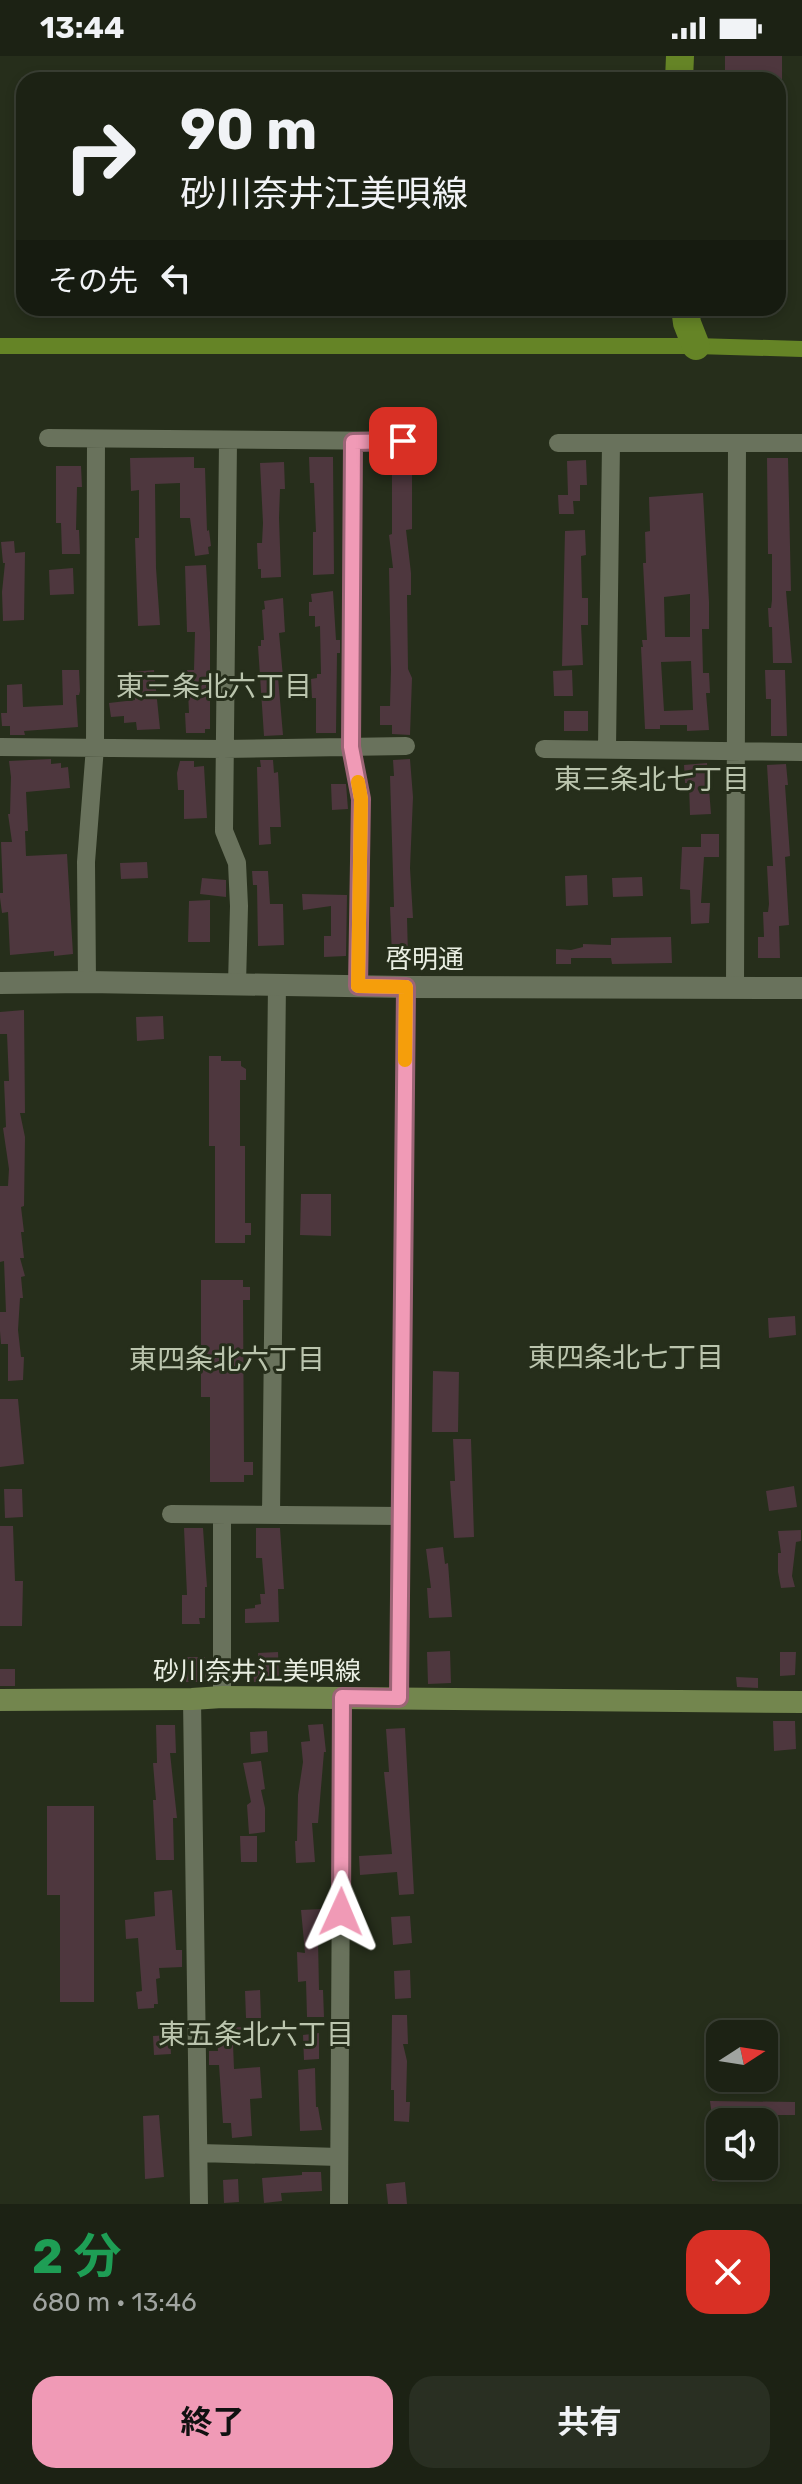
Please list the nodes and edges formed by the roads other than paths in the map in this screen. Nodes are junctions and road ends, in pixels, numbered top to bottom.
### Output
1 (48, 438) dead end
2 (96, 439) junction
3 (228, 441) junction
4 (403, 441) dead end
5 (353, 442) junction
6 (558, 443) dead end
7 (611, 443) junction
8 (737, 443) junction
9 (802, 443) edge
10 (406, 746) dead end
11 (0, 747) edge
12 (95, 747) junction
13 (351, 747) junction
14 (223, 749) junction
15 (544, 749) dead end
16 (607, 749) junction
17 (735, 752) junction
18 (802, 752) edge
19 (87, 982) junction
20 (0, 983) edge
21 (237, 984) junction
22 (277, 984) junction
23 (358, 986) junction
24 (735, 986) junction
25 (406, 987) junction
26 (802, 988) edge
27 (171, 1514) dead end
28 (222, 1515) junction
29 (271, 1515) junction
30 (401, 1516) junction
31 (222, 1697) junction
32 (342, 1697) junction
33 (399, 1698) junction
34 (192, 1699) junction
35 (0, 1700) edge
36 (802, 1702) edge
37 (199, 2153) junction
38 (339, 2157) junction
39 (199, 2204) edge
40 (339, 2204) edge

1 - 2 street
2 - 3 street
2 - 12 street
3 - 5 street
3 - 14 street
4 - 5 street
5 - 13 street
6 - 7 street
7 - 8 street
7 - 16 street
8 - 9 street
8 - 17 street
10 - 13 street
11 - 12 street
12 - 14 street
12 - 19 street
13 - 14 street
13 - 23 street
14 - 21 street
15 - 16 street
16 - 17 street
17 - 18 street
17 - 24 street
19 - 20 street, 啓明通
19 - 21 street, 啓明通
21 - 22 street, 啓明通
22 - 23 street, 啓明通
22 - 29 street
23 - 25 street, 啓明通
24 - 25 street, 啓明通
24 - 26 street, 啓明通
25 - 30 street
27 - 28 street
28 - 29 street
28 - 31 street
29 - 30 street
30 - 33 street
31 - 32 main road, 砂川奈井江美唄線
31 - 34 main road, 砂川奈井江美唄線
32 - 33 main road, 砂川奈井江美唄線
32 - 38 street
33 - 36 main road, 砂川奈井江美唄線
34 - 35 main road, 砂川奈井江美唄線
34 - 37 street
37 - 38 street
37 - 39 street
38 - 40 street

